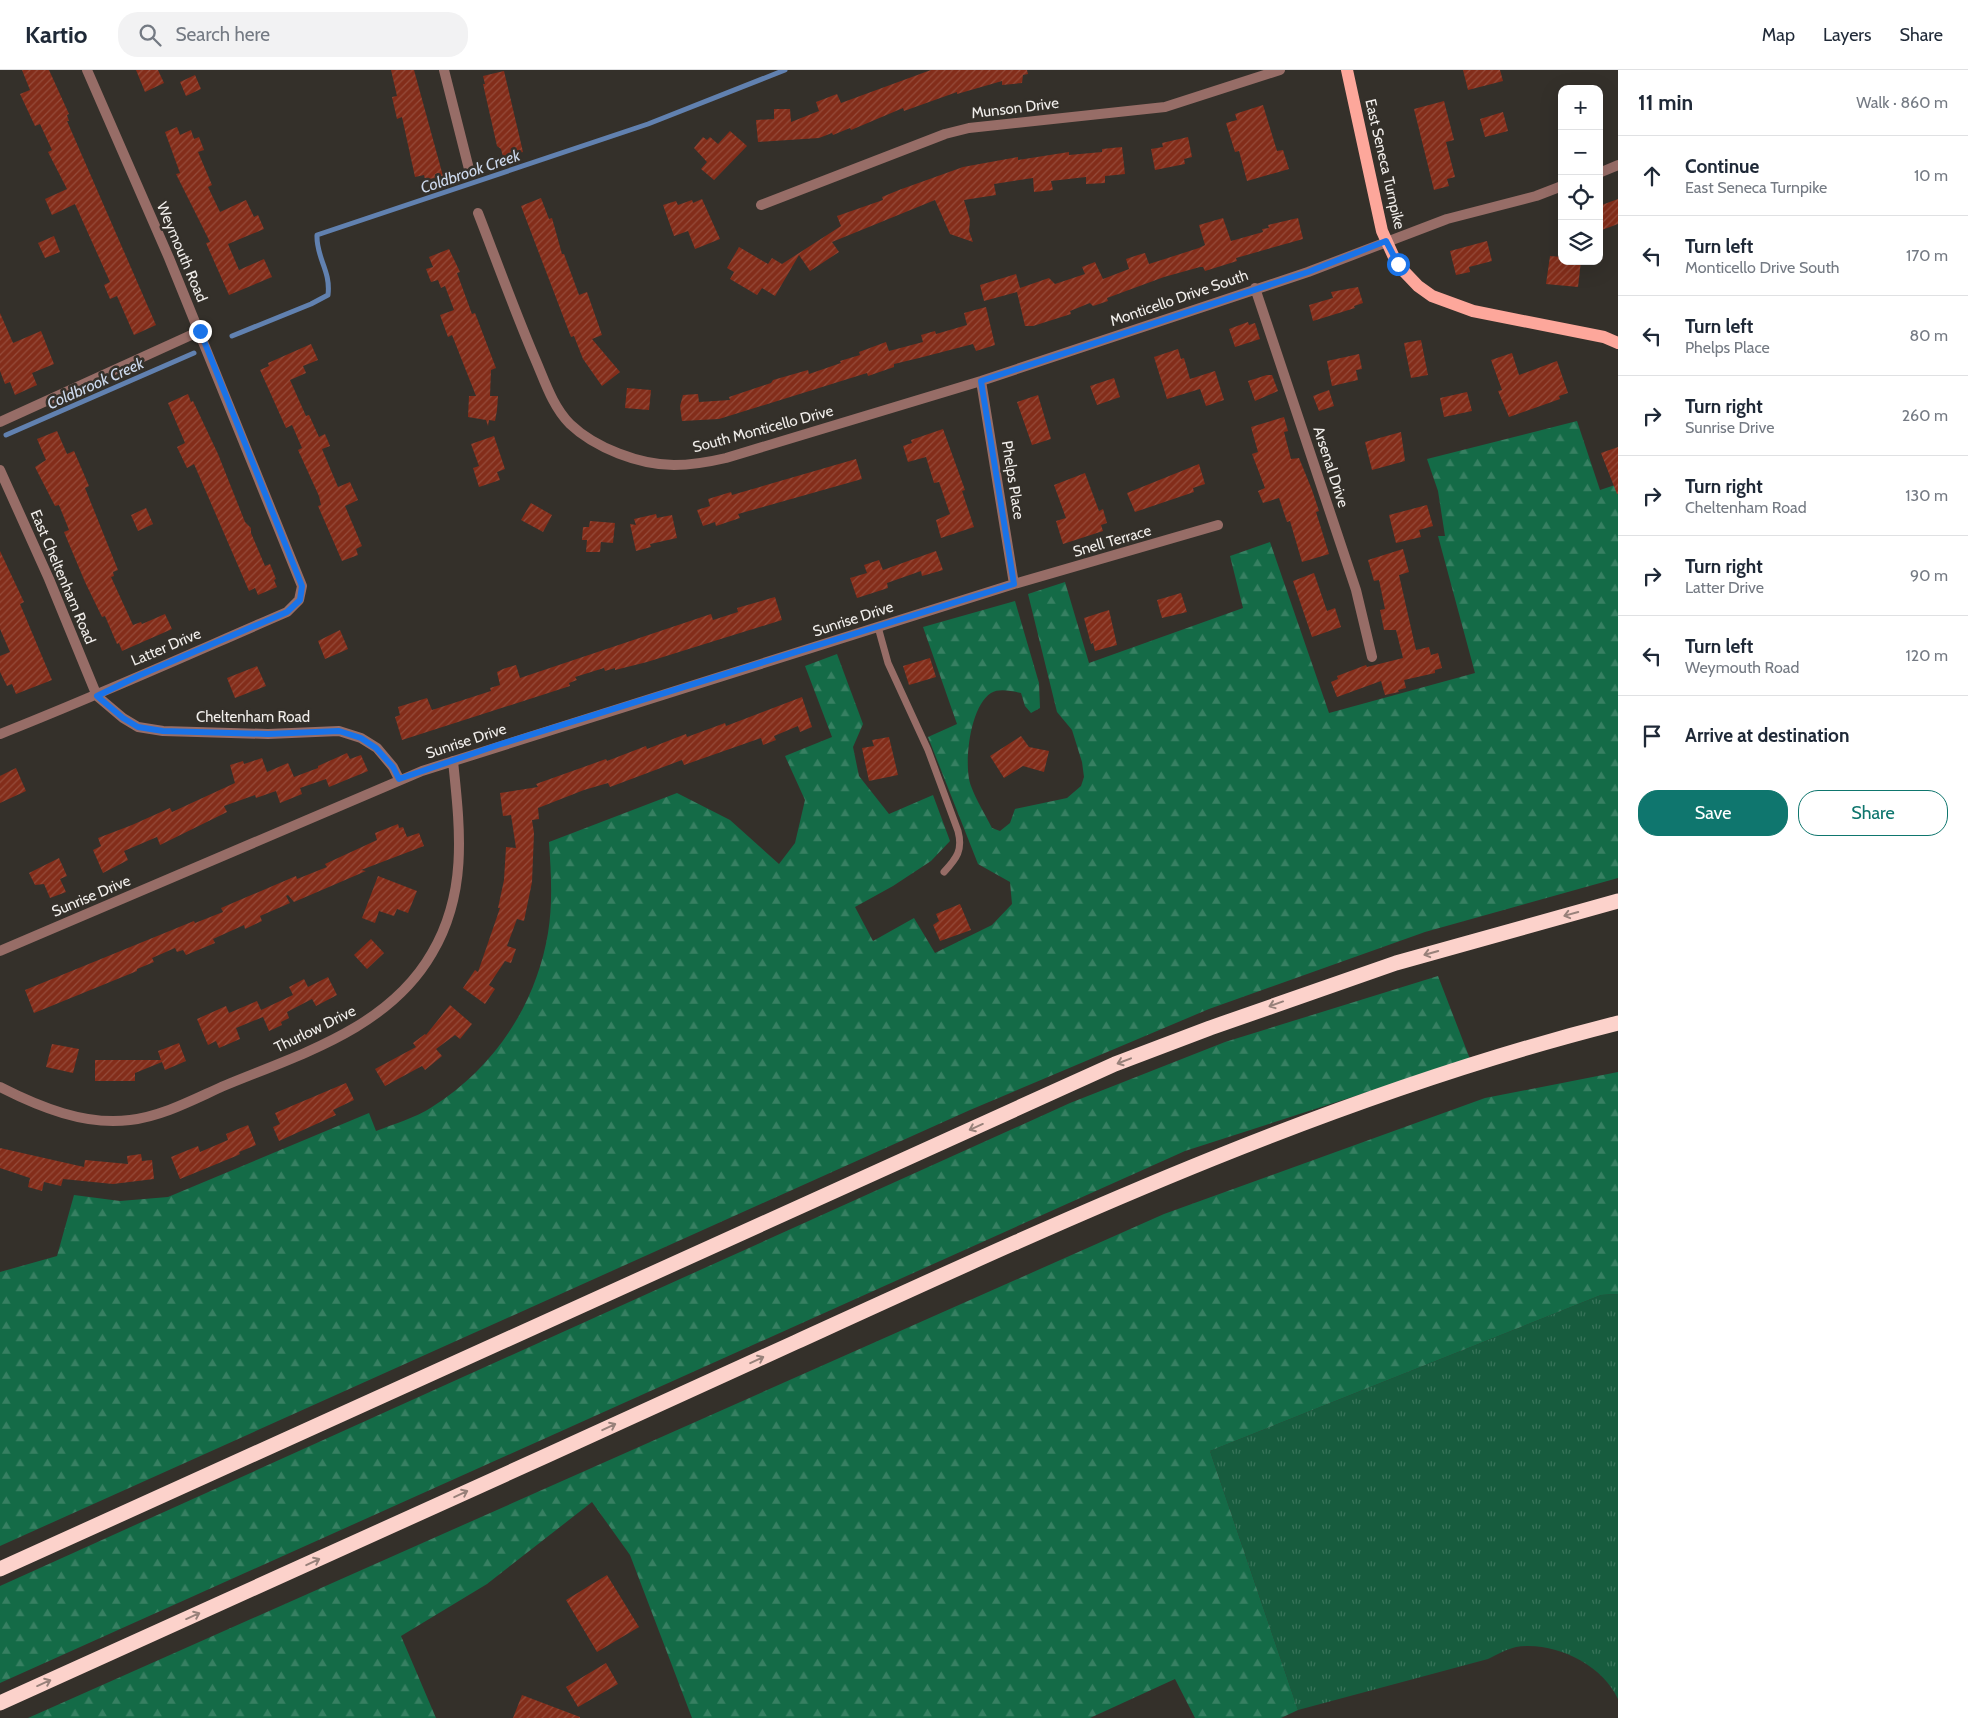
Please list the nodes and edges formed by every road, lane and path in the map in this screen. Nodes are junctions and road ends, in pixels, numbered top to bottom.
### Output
1 (87, 70) edge
2 (444, 70) edge
3 (1280, 70) edge
4 (1347, 70) edge
5 (1618, 165) edge
6 (470, 169) dead end
7 (1603, 171) edge
8 (1558, 188) edge
9 (761, 204) dead end
10 (478, 212) dead end
11 (1386, 241) junction
12 (1255, 288) junction
13 (200, 331) junction
14 (1618, 343) edge
15 (981, 381) junction
16 (0, 422) edge
17 (0, 470) edge
18 (1218, 524) dead end
19 (1014, 584) junction
20 (302, 586) joint
21 (878, 627) junction
22 (1372, 656) dead end
23 (97, 696) junction
24 (0, 734) edge
25 (453, 762) junction
26 (399, 779) junction
27 (944, 872) dead end
28 (1618, 901) edge
29 (0, 950) edge
30 (1618, 1023) edge
31 (0, 1087) edge
32 (0, 1568) edge
33 (0, 1703) edge

1 - 13 street, Weymouth Road
2 - 6 street
3 - 9 street, Munson Drive
4 - 11 main road, East Seneca Turnpike
5 - 7 street
8 - 11 street, Monticello Drive South
10 - 15 street, South Monticello Drive
11 - 12 street, Monticello Drive South
11 - 14 main road, East Seneca Turnpike
12 - 15 street, Monticello Drive South
12 - 22 street, Arsenal Drive
13 - 16 street
13 - 20 street, Weymouth Road
15 - 19 street, Phelps Place
17 - 23 street, East Cheltenham Road
18 - 19 street, Snell Terrace
19 - 21 street, Sunrise Drive
20 - 23 street, Latter Drive
21 - 25 street, Sunrise Drive
21 - 27 lane
23 - 24 street, Latter Drive
23 - 26 street, Cheltenham Road
25 - 26 street, Sunrise Drive
25 - 31 street, Thurlow Drive
26 - 29 street, Sunrise Drive
28 -> 32 highway
33 -> 30 highway

